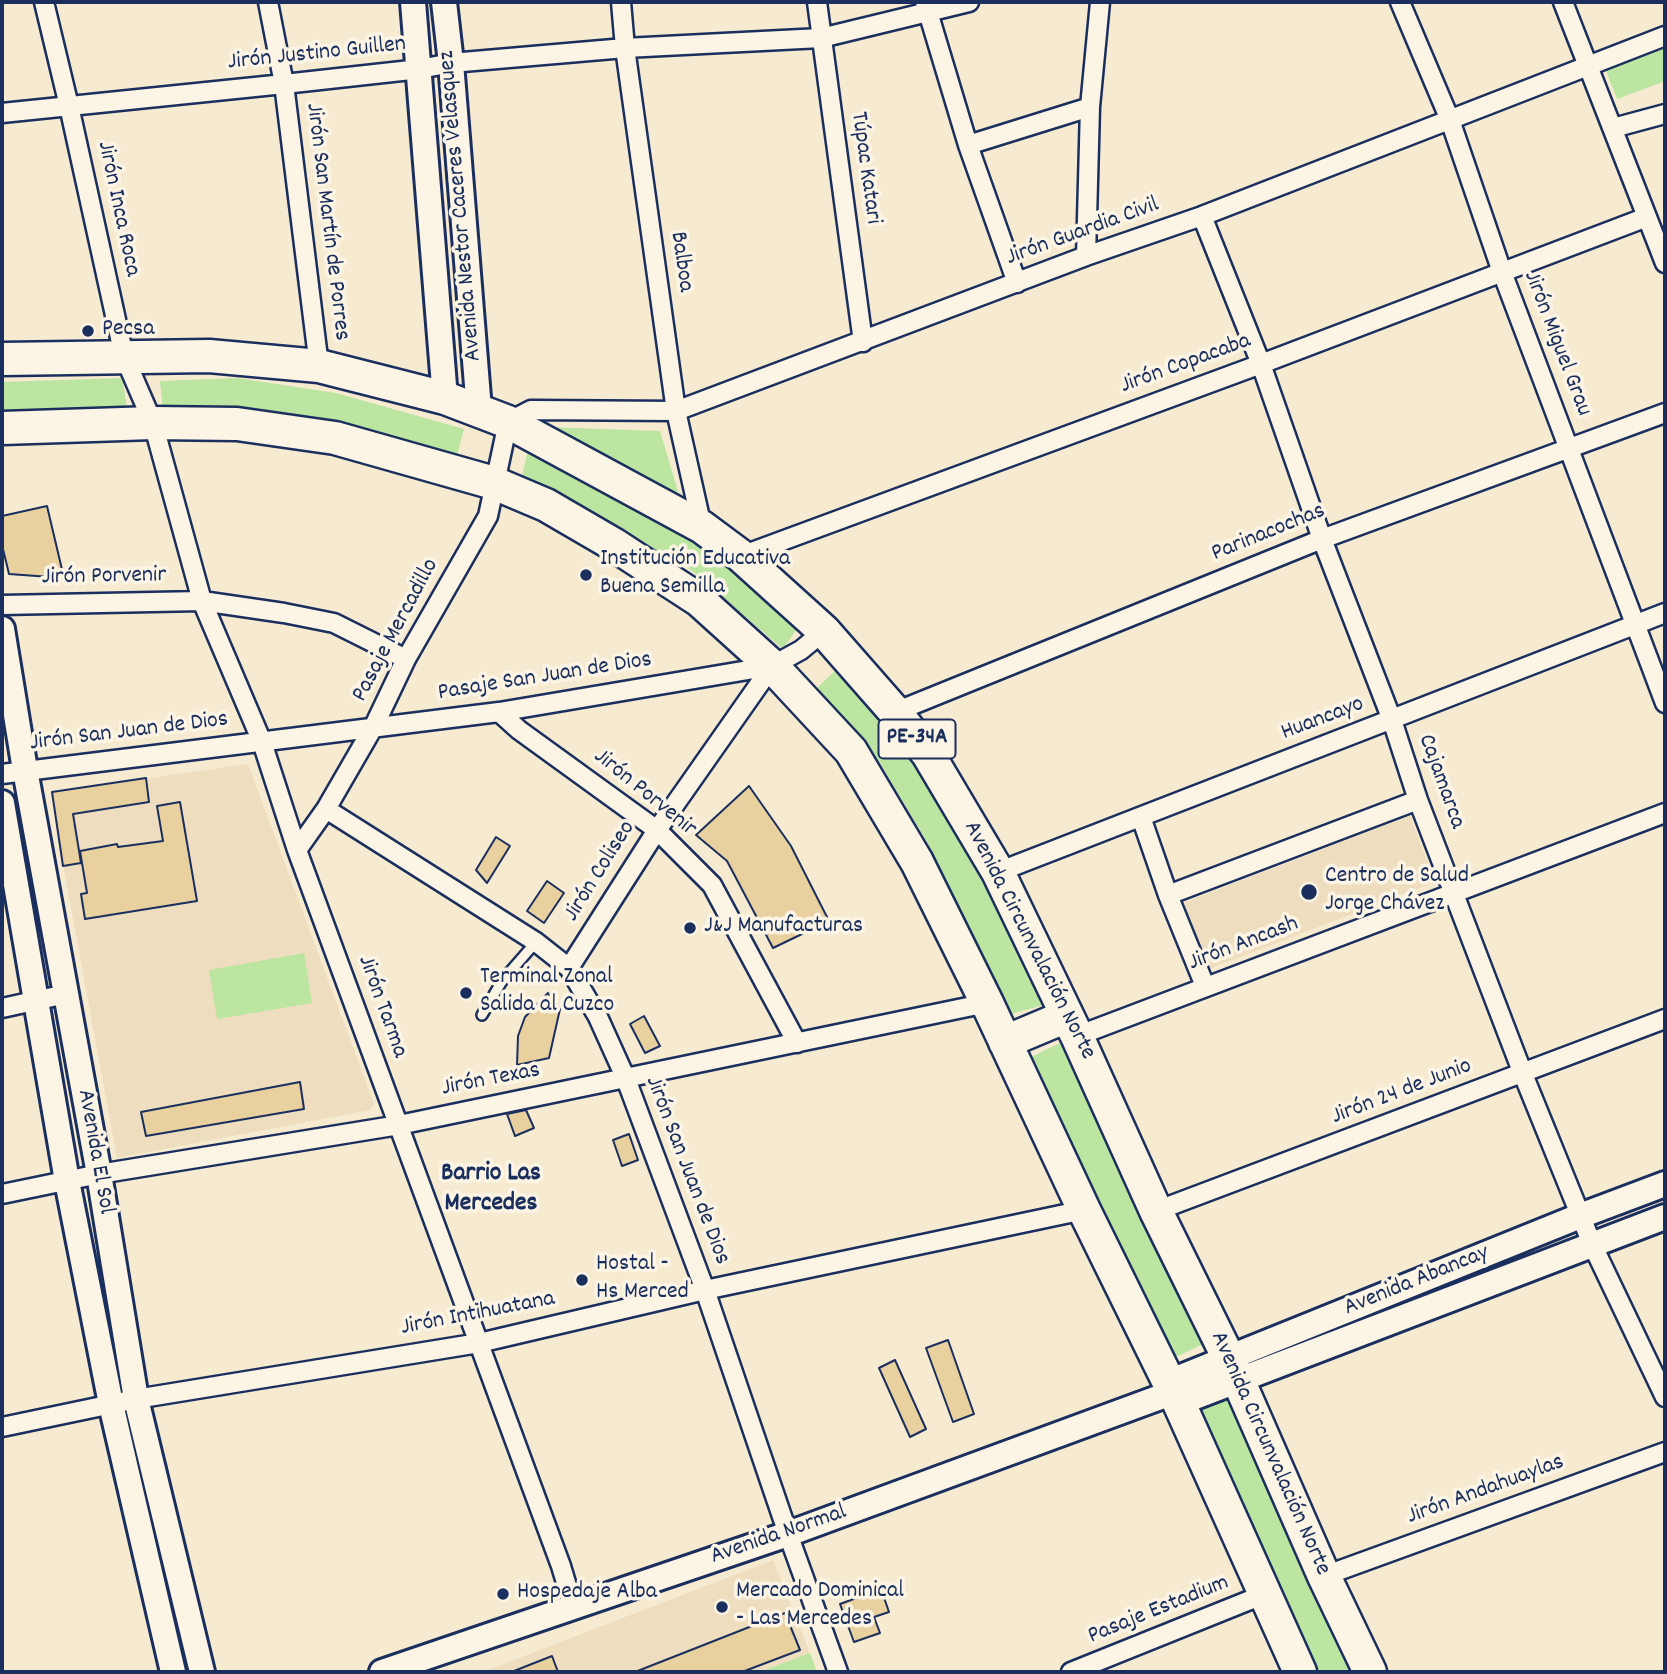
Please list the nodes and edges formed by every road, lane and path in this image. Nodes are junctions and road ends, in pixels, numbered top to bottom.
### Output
1 (44, 2) edge
2 (268, 2) edge
3 (413, 2) edge
4 (444, 2) edge
5 (621, 2) edge
6 (817, 2) edge
7 (969, 2) edge
8 (1100, 2) edge
9 (1400, 2) edge
10 (1563, 2) edge
11 (927, 7) edge
12 (1665, 36) edge
13 (821, 37) junction
14 (625, 48) junction
15 (451, 63) junction
16 (1588, 67) junction
17 (420, 69) junction
18 (284, 84) junction
19 (69, 106) junction
20 (1090, 107) junction
21 (2, 113) edge
22 (1665, 114) edge
23 (1450, 120) junction
24 (1614, 128) junction
25 (968, 145) junction
26 (1202, 216) junction
27 (1647, 217) junction
28 (1663, 251) edge
29 (1086, 256) junction
30 (1503, 272) junction
31 (1017, 284) junction
32 (863, 342) junction
33 (124, 356) junction
34 (2, 359) edge
35 (1261, 364) junction
36 (319, 366) junction
37 (445, 398) junction
38 (479, 410) junction
39 (676, 411) junction
40 (1665, 414) edge
41 (508, 422) junction
42 (153, 423) junction
43 (2, 428) edge
44 (1569, 448) junction
45 (494, 483) junction
46 (702, 527) junction
47 (1322, 539) junction
48 (741, 556) junction
49 (202, 601) junction
50 (2, 605) edge
51 (1665, 613) edge
52 (1636, 623) junction
53 (2, 629) edge
54 (824, 631) junction
55 (406, 659) junction
56 (772, 666) junction
57 (1665, 703) edge
58 (499, 712) junction
59 (895, 712) junction
60 (1392, 720) junction
61 (374, 726) junction
62 (262, 742) junction
63 (13, 772) edge
64 (1418, 800) junction
65 (2, 803) edge
66 (326, 809) junction
67 (1665, 813) edge
68 (1141, 817) junction
69 (657, 830) junction
70 (297, 850) junction
71 (998, 872) junction
72 (1454, 892) junction
73 (1168, 895) junction
74 (536, 942) junction
75 (569, 968) junction
76 (1205, 986) junction
77 (66, 995) junction
78 (36, 1000) junction
79 (987, 1003) junction
80 (2, 1008) edge
81 (482, 1015) dead end
82 (1665, 1019) edge
83 (1072, 1026) junction
84 (1005, 1042) junction
85 (797, 1044) junction
86 (1523, 1073) junction
87 (625, 1079) junction
88 (399, 1125) junction
89 (99, 1174) junction
90 (68, 1181) junction
91 (1665, 1184) edge
92 (2, 1194) edge
93 (1084, 1210) junction
94 (1156, 1212) junction
95 (1580, 1216) junction
96 (1665, 1217) edge
97 (1592, 1244) junction
98 (705, 1290) junction
99 (479, 1343) junction
100 (1234, 1369) junction
101 (1174, 1392) junction
102 (1665, 1397) edge
103 (136, 1399) junction
104 (111, 1404) junction
105 (2, 1427) edge
106 (1665, 1452) edge
107 (788, 1534) junction
108 (1324, 1576) junction
109 (1265, 1594) junction
110 (573, 1606) junction
111 (173, 1672) edge
112 (202, 1672) edge
113 (382, 1672) edge
114 (838, 1672) edge
115 (1071, 1672) edge
116 (1300, 1672) edge
117 (1370, 1672) edge

1 - 19 street, Jirón Inca Roca
2 - 18 street, Jirón San Martín de Porres
3 - 17 street, Avenida Nestor Caceres Velasquez
4 - 15 street, Avenida Nestor Caceres Velasquez
5 - 14 street, Balboa
6 - 13 street, Túpac Katari
7 - 11 street, Jirón Justino Guillen
8 - 20 street
9 - 23 street, Jirón Miguel Grau
10 - 16 street
11 - 13 street, Jirón Justino Guillen
11 - 25 street
12 - 16 street, Jirón Guardia Civil
13 - 14 street, Jirón Justino Guillen
13 - 32 street, Túpac Katari
14 - 15 street, Jirón Justino Guillen
14 - 39 street, Balboa
15 - 17 street, Jirón Justino Guillen
15 - 38 street, Avenida Nestor Caceres Velasquez
16 - 23 street, Jirón Guardia Civil
16 - 24 street
17 - 18 street, Jirón Justino Guillen
17 - 37 street, Avenida Nestor Caceres Velasquez
18 - 19 street, Jirón Justino Guillen
18 - 36 street, Jirón San Martín de Porres
19 - 21 street, Jirón Justino Guillen
19 - 33 street, Jirón Inca Roca
20 - 25 street
20 - 29 street
22 - 24 street
23 - 26 street, Jirón Guardia Civil
23 - 30 street, Jirón Miguel Grau
24 - 27 street
25 - 31 street
26 - 29 street, Jirón Guardia Civil
26 - 35 street, Cajamarca
27 - 28 street
27 - 30 street, Jirón Copacaba
29 - 31 street, Jirón Guardia Civil
30 - 35 street, Jirón Copacaba
30 - 44 street, Jirón Miguel Grau
31 - 32 street, Jirón Guardia Civil
32 - 39 street, Jirón Guardia Civil
33 - 34 highway, Avenida Circunvalación Norte / PE-34A
33 - 36 highway, Avenida Circunvalación Norte / PE-34A
33 - 42 street, Jirón Inca Roca
35 - 47 street, Cajamarca
35 - 48 street, Jirón Copacaba
36 - 37 highway, Avenida Circunvalación Norte / PE-34A
37 - 38 highway, Avenida Circunvalación Norte / PE-34A
38 - 41 highway, Avenida Circunvalación Norte / PE-34A
39 - 41 street, Jirón Guardia Civil
39 - 46 street, Balboa
40 - 44 street, Parinacochas
41 - 45 street, Pasaje Mercadillo
41 - 46 highway, Avenida Circunvalación Norte / PE-34A
42 - 43 highway, PE-34A
42 - 45 highway, PE-34A
42 - 49 street, Jirón Tarma
44 - 47 street, Parinacochas
44 - 52 street, Jirón Miguel Grau
45 - 55 street, Pasaje Mercadillo
45 - 56 highway, PE-34A
46 - 48 highway, Avenida Circunvalación Norte / PE-34A
47 - 59 street, Parinacochas
47 - 60 street, Cajamarca
48 - 54 highway, Avenida Circunvalación Norte / PE-34A
49 - 50 street, Jirón Porvenir
49 - 55 street, Jirón Porvenir
49 - 62 street, Jirón Tarma
51 - 52 street, Huancayo
52 - 57 street, Jirón Miguel Grau
52 - 60 street, Huancayo
53 - 63 street, Avenida El Sol
54 - 56 street, Pasaje San Juan de Dios
54 - 59 highway, Avenida Circunvalación Norte / PE-34A
55 - 61 street, Pasaje Mercadillo
56 - 58 street, Pasaje San Juan de Dios
56 - 69 street, Jirón Coliseo
56 - 79 highway, PE-34A
58 - 61 street, Pasaje San Juan de Dios
58 - 69 street, Jirón Porvenir
59 - 71 highway, Avenida Circunvalación Norte / PE-34A
60 - 64 street, Cajamarca
60 - 68 street, Huancayo
61 - 62 street, Pasaje San Juan de Dios
61 - 66 street, Pasaje Mercadillo
62 - 63 street, Jirón San Juan de Dios
62 - 70 street, Jirón Tarma
63 - 77 street, Avenida El Sol
64 - 72 street, Cajamarca
64 - 73 street
65 - 78 street, Avenida El Sol
66 - 70 street, Pasaje Mercadillo
66 - 74 street, Jirón San Juan de Dios
67 - 72 street, Jirón Ancash
68 - 71 street, Huancayo
68 - 73 street
69 - 75 street, Jirón Coliseo
69 - 85 street, Jirón Porvenir
70 - 88 street, Jirón Tarma
71 - 83 highway, Avenida Circunvalación Norte / PE-34A
72 - 76 street, Jirón Ancash
72 - 86 street, Cajamarca
73 - 76 street
74 - 75 street, Jirón San Juan de Dios
74 - 81 lane
75 - 87 street, Jirón San Juan de Dios
76 - 83 street, Jirón Ancash
77 - 78 street
77 - 89 street, Avenida El Sol
78 - 80 street
78 - 90 street, Avenida El Sol
79 - 84 highway, PE-34A
79 - 85 street, Jirón Texas
82 - 86 street, Jirón 24 de Junio
83 - 84 highway
83 - 94 highway, Avenida Circunvalación Norte / PE-34A
84 - 93 highway, PE-34A
85 - 87 street, Jirón Texas
86 - 94 street, Jirón 24 de Junio
86 - 95 street, Cajamarca
87 - 88 street, Jirón Texas
87 - 98 street, Jirón San Juan de Dios
88 - 89 street, Jirón Texas
88 - 99 street, Jirón Tarma
89 - 90 street, Jirón Texas
89 - 103 street, Avenida El Sol
90 - 92 street, Jirón Texas
90 - 104 street, Avenida El Sol
91 - 95 street, Avenida Abancay
93 - 98 street, Jirón Intihuatana
93 - 101 highway, PE-34A
94 - 100 highway, Avenida Circunvalación Norte / PE-34A
95 - 97 street, Cajamarca
95 - 100 street, Avenida Abancay
96 - 97 street, Avenida Abancay
97 - 100 street, Avenida Abancay
97 - 102 street, Cajamarca
98 - 99 street, Jirón Intihuatana
98 - 107 street, Jirón San Juan de Dios
99 - 103 street, Jirón Intihuatana
99 - 110 street, Jirón Tarma
100 - 101 street, Avenida Abancay
100 - 108 highway, Avenida Circunvalación Norte / PE-34A
101 - 107 street, Avenida Normal
101 - 109 highway, PE-34A
103 - 104 street, Jirón Intihuatana
103 - 112 street, Avenida El Sol
104 - 105 street, Jirón Intihuatana
104 - 111 street, Avenida El Sol
106 - 108 street, Jirón Andahuaylas
107 - 110 street, Avenida Normal
107 - 114 street, Jirón San Juan de Dios
108 - 117 highway, Avenida Circunvalación Norte / PE-34A
109 - 115 street, Pasaje Estadium
109 - 116 highway, PE-34A
110 - 113 street, Avenida Normal

